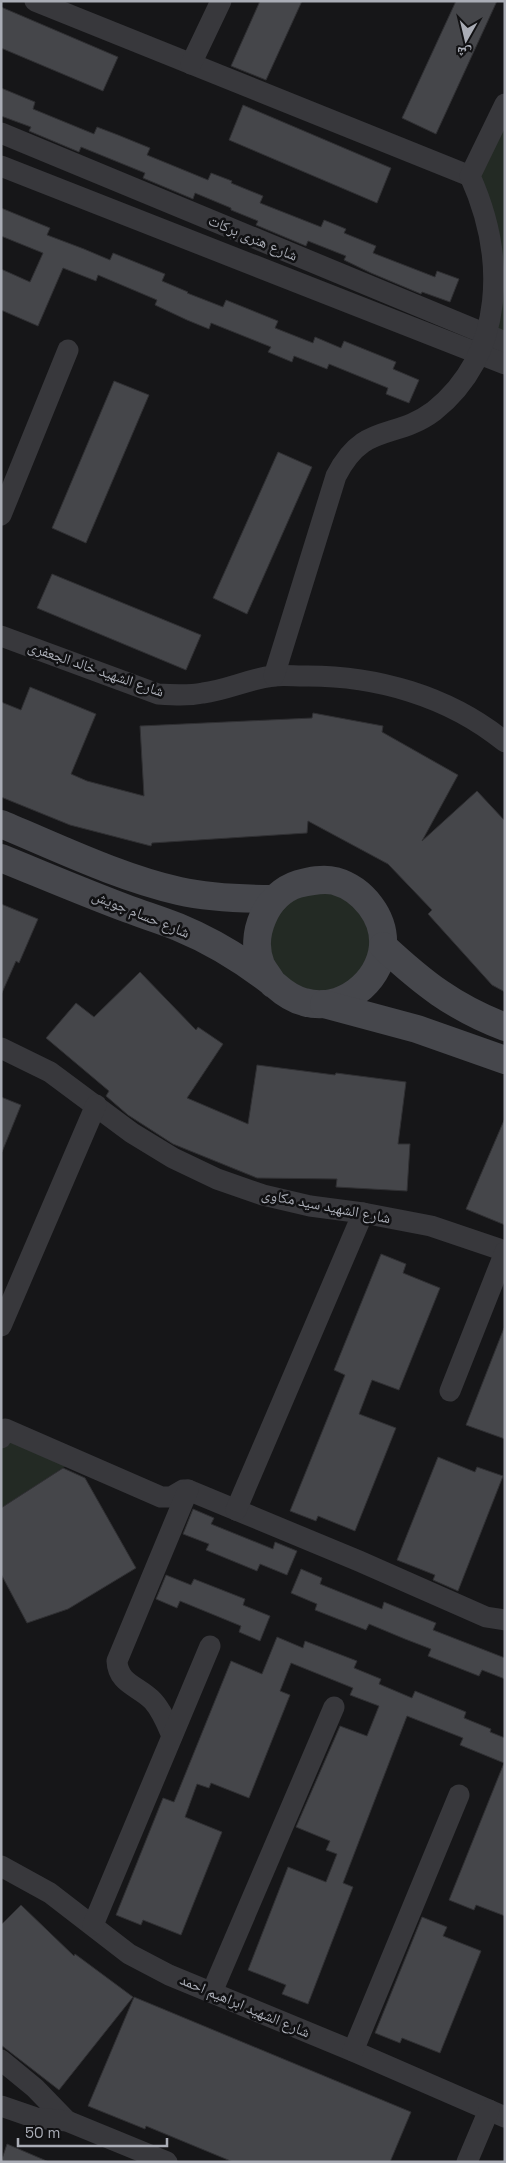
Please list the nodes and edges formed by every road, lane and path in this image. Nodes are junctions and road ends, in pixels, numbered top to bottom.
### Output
1 (36, 1) edge
2 (221, 1) edge
3 (191, 64) junction
4 (505, 104) edge
5 (1, 133) edge
6 (1, 166) edge
7 (470, 176) junction
8 (492, 345) edge
9 (68, 350) dead end
10 (505, 364) edge
11 (1, 515) edge
12 (1, 636) edge
13 (274, 676) junction
14 (505, 742) edge
15 (1, 824) edge
16 (1, 858) edge
17 (274, 899) junction
18 (383, 946) junction
19 (273, 984) junction
20 (324, 1004) junction
21 (505, 1027) edge
22 (1, 1048) edge
23 (505, 1060) edge
24 (96, 1105) junction
25 (363, 1213) junction
26 (505, 1252) edge
27 (1, 1326) edge
28 (450, 1391) dead end
29 (1, 1438) edge
30 (188, 1490) junction
31 (236, 1510) junction
32 (505, 1620) edge
33 (210, 1646) dead end
34 (334, 1706) dead end
35 (172, 1736) junction
36 (458, 1795) dead end
37 (1, 1866) edge
38 (93, 1925) junction
39 (212, 1992) junction
40 (353, 2051) junction
41 (1, 2060) edge
42 (1, 2106) edge
43 (497, 2114) edge
44 (68, 2121) junction
45 (167, 2162) edge
46 (467, 2162) edge

1 - 3 street
2 - 3 street
3 - 7 street
4 - 7 street
5 - 8 street, شارع هنرى بركات
6 - 8 street, شارع هنرى بركات
7 - 8 street
8 - 10 street, شارع هنرى بركات
8 - 13 street
9 - 11 street
12 - 13 street, شارع الشهيد خالد الجعفرى
13 - 14 street, شارع الشهيد خالد الجعفرى
15 - 17 street, شارع حسام جويش
16 - 19 street, شارع حسام جويش
17 - 18 street
17 - 19 street
18 - 20 street
18 - 21 street
19 - 20 street
20 - 23 street
22 - 24 street, شارع الشهيد سيد مكاوى
24 - 25 street, شارع الشهيد سيد مكاوى
24 - 27 street
25 - 26 street, شارع الشهيد سيد مكاوى
25 - 31 street
26 - 28 street
29 - 30 street
30 - 31 street
30 - 35 street
31 - 32 street
33 - 35 street
34 - 39 street
35 - 38 street
36 - 40 street
37 - 38 street, شارع الشهيد ابراهيم احمد
38 - 39 street, شارع الشهيد ابراهيم احمد
39 - 40 street, شارع الشهيد ابراهيم احمد
40 - 43 street, شارع الشهيد ابراهيم احمد
41 - 44 street
42 - 44 street
43 - 46 street
44 - 45 street

